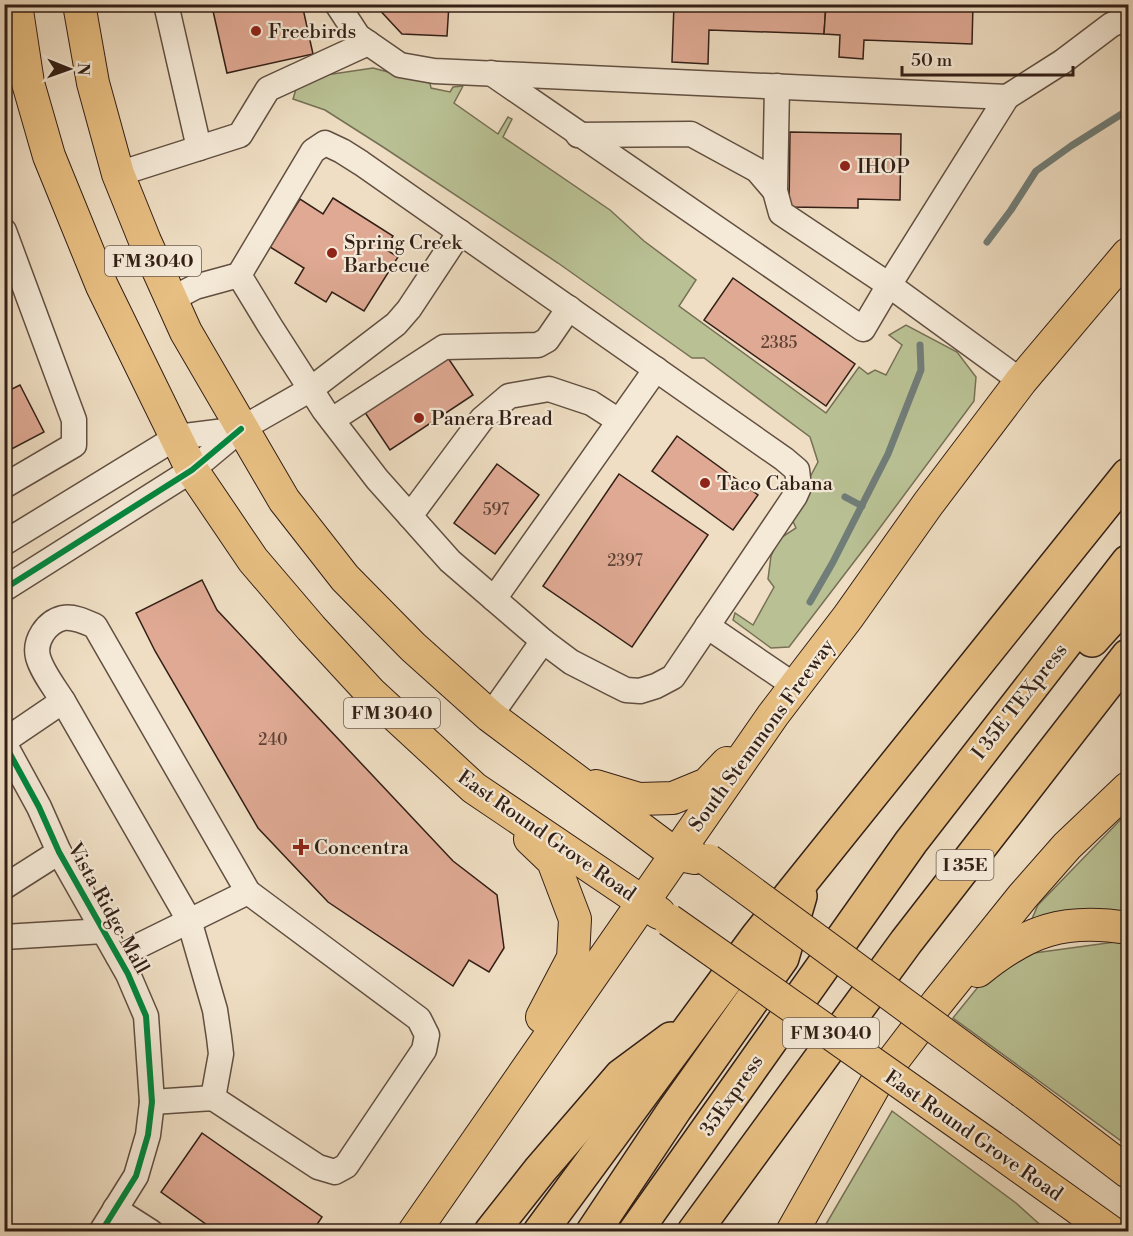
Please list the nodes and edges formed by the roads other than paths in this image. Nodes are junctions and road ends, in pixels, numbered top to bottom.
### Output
1 (16, 4) edge
2 (80, 4) edge
3 (166, 4) edge
4 (337, 4) edge
5 (1128, 17) edge
6 (368, 43) junction
7 (491, 73) junction
8 (777, 86) junction
9 (1007, 97) junction
10 (578, 135) junction
11 (199, 148) junction
12 (118, 174) junction
13 (775, 191) junction
14 (4, 231) edge
15 (460, 232) junction
16 (1128, 254) edge
17 (240, 275) junction
18 (889, 285) junction
19 (170, 300) junction
20 (569, 308) junction
21 (656, 369) junction
22 (1022, 381) junction
23 (311, 389) junction
24 (332, 420) junction
25 (619, 421) junction
26 (241, 429) junction
27 (177, 437) junction
28 (192, 470) junction
29 (1128, 475) edge
30 (4, 486) edge
31 (410, 516) junction
32 (4, 543) edge
33 (1128, 562) edge
34 (4, 589) edge
35 (494, 599) junction
36 (1128, 600) edge
37 (707, 626) junction
38 (543, 641) junction
39 (1128, 656) edge
40 (795, 686) junction
41 (63, 701) junction
42 (773, 714) junction
43 (490, 716) junction
44 (4, 742) edge
45 (577, 780) junction
46 (474, 788) junction
47 (1128, 788) edge
48 (911, 842) junction
49 (59, 852) junction
50 (675, 854) junction
51 (806, 877) junction
52 (4, 887) edge
53 (248, 892) junction
54 (643, 902) junction
55 (189, 920) junction
56 (1128, 928) edge
57 (104, 932) junction
58 (4, 937) edge
59 (118, 956) junction
60 (937, 1003) junction
61 (692, 1024) junction
62 (806, 1077) junction
63 (213, 1098) junction
64 (152, 1101) junction
65 (471, 1149) junction
66 (1128, 1172) edge
67 (1051, 1189) junction
68 (115, 1209) junction
69 (102, 1231) edge
70 (151, 1232) edge
71 (414, 1232) edge
72 (491, 1232) edge
73 (540, 1232) edge
74 (593, 1232) edge
75 (635, 1232) edge
76 (694, 1232) edge
77 (707, 1232) edge
78 (792, 1232) edge
79 (1074, 1232) edge
80 (1111, 1232) edge

1 - 27 main road, East Round Grove Road / FM 3040
2 - 12 main road, FM 3040
3 - 11 street
4 - 6 street
5 - 9 street
6 - 7 street
6 - 11 street
7 - 8 street
7 - 10 street
8 - 9 street
8 - 13 street
9 - 18 street
10 - 13 street
10 - 18 street
11 - 12 street
12 - 19 main road, FM 3040
13 - 18 street
14 - 30 street
15 - 17 street
15 - 20 street
15 - 23 street
16 - 22 main road, South Stemmons Freeway
17 - 19 street
17 - 23 street
18 - 22 street
19 - 26 main road, FM 3040
20 - 21 street
20 - 24 street
21 - 25 street
21 - 37 street
22 - 40 main road, South Stemmons Freeway
23 - 24 street
23 - 26 street
24 - 31 street
25 - 31 street
25 - 35 street
26 - 27 street
26 - 28 street
26 - 43 main road, FM 3040
27 - 28 main road, East Round Grove Road / FM 3040
27 - 32 street
28 - 34 street
28 - 46 main road, East Round Grove Road / FM 3040
29 - 51 highway
31 - 35 street
33 - 48 highway, I 35E TEXpress
35 - 38 street
36 - 48 highway
37 - 38 street
37 - 40 street
38 - 43 street
39 - 62 highway, I 35E
40 - 42 main road, South Stemmons Freeway
41 - 44 street
41 - 53 street
41 - 55 street
42 - 45 main road
42 - 50 main road, South Stemmons Freeway
43 - 45 main road, FM 3040
44 - 49 street, Vista Ridge Mall
45 - 50 main road, FM 3040
46 - 54 main road, East Round Grove Road / FM 3040
46 - 65 main road
47 - 60 main road
48 - 75 highway, 35Express
49 - 52 street
49 - 57 street, Vista Ridge Mall
50 - 54 main road, South Stemmons Freeway
50 - 66 main road, FM 3040, bridge
51 - 61 highway
51 - 74 highway
53 - 55 street
53 - 63 street
54 - 65 main road, South Stemmons Freeway
54 - 67 main road, East Round Grove Road / FM 3040, bridge
55 - 59 street
55 - 63 street
56 - 60 main road
57 - 58 street
57 - 59 street, Vista Ridge Mall
59 - 64 street, Vista Ridge Mall
60 - 78 main road
61 - 72 highway
61 - 73 highway
62 - 76 highway, I 35E
62 - 77 highway
63 - 64 street
64 - 68 street, Vista Ridge Mall
65 - 71 main road, South Stemmons Freeway
67 - 79 main road
67 - 80 main road, East Round Grove Road / FM 3040
68 - 69 street, Vista Ridge Mall
68 - 70 street

